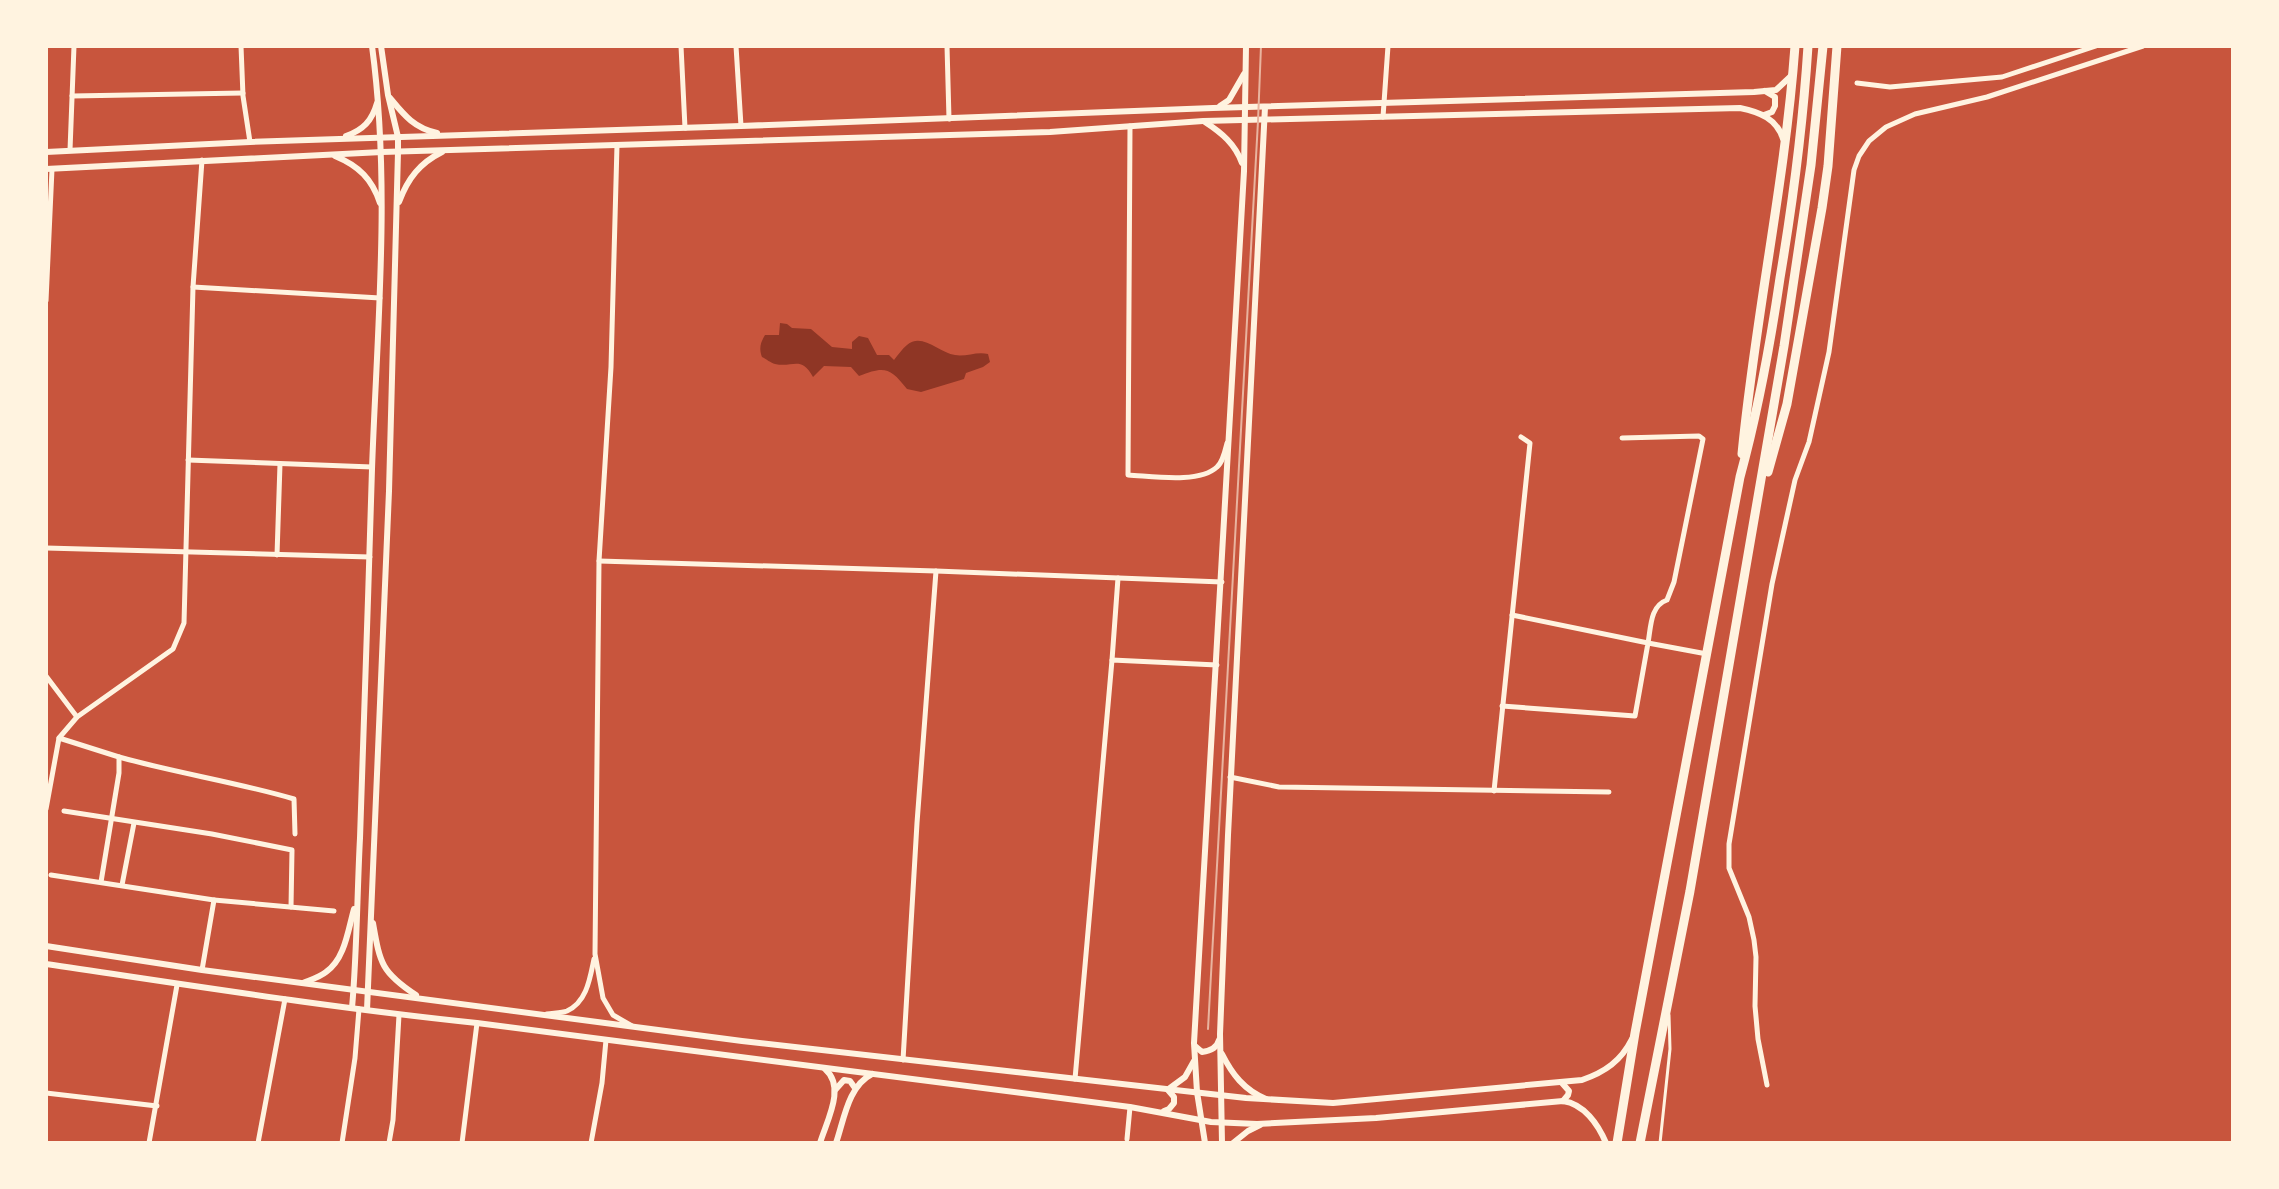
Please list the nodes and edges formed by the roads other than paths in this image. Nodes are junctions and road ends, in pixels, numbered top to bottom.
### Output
1 (74, 46) edge
2 (241, 46) edge
3 (372, 46) edge
4 (381, 46) edge
5 (681, 46) edge
6 (736, 46) edge
7 (947, 46) edge
8 (1246, 46) edge
9 (1388, 46) edge
10 (1795, 46) edge
11 (1808, 46) edge
12 (1823, 46) edge
13 (1838, 46) edge
14 (2096, 46) edge
15 (2143, 46) edge
16 (1794, 59) junction
17 (1246, 71) junction
18 (1857, 83) dead end
19 (1765, 91) junction
20 (243, 93) junction
21 (379, 95) junction
22 (388, 95) junction
23 (72, 96) junction
24 (1384, 104) junction
25 (1246, 107) junction
26 (1265, 107) junction
27 (1213, 108) junction
28 (1764, 115) junction
29 (1383, 117) junction
30 (949, 119) junction
31 (1203, 121) junction
32 (1245, 121) junction
33 (1264, 121) junction
34 (741, 126) junction
35 (1130, 126) junction
36 (685, 128) junction
37 (446, 135) junction
38 (382, 137) junction
39 (398, 137) junction
40 (331, 139) junction
41 (250, 142) junction
42 (617, 145) junction
43 (70, 150) junction
44 (446, 151) junction
45 (1786, 151) junction
46 (46, 152) edge
47 (382, 152) junction
48 (398, 152) junction
49 (332, 154) junction
50 (202, 160) junction
51 (49, 169) edge
52 (1244, 171) junction
53 (397, 209) junction
54 (383, 210) junction
55 (193, 287) junction
56 (381, 298) junction
57 (46, 301) edge
58 (1521, 437) dead end
59 (1229, 438) junction
60 (1622, 438) dead end
61 (188, 460) junction
62 (280, 464) junction
63 (372, 467) junction
64 (1740, 477) junction
65 (1760, 490) junction
66 (46, 548) edge
67 (186, 552) junction
68 (277, 555) junction
69 (370, 557) junction
70 (599, 561) junction
71 (936, 571) junction
72 (1118, 578) junction
73 (1222, 582) junction
74 (1512, 615) junction
75 (1648, 643) junction
76 (1707, 654) junction
77 (1112, 660) junction
78 (1217, 665) junction
79 (46, 676) edge
80 (1502, 706) junction
81 (77, 717) junction
82 (59, 738) junction
83 (119, 757) junction
84 (1230, 777) junction
85 (1494, 791) junction
86 (1609, 792) dead end
87 (46, 809) edge
88 (64, 811) dead end
89 (111, 819) junction
90 (134, 823) junction
91 (295, 834) dead end
92 (51, 875) dead end
93 (101, 882) junction
94 (122, 885) junction
95 (357, 898) junction
96 (214, 900) junction
97 (291, 907) junction
98 (371, 909) junction
99 (334, 911) dead end
100 (46, 946) edge
101 (595, 954) junction
102 (46, 964) edge
103 (202, 970) junction
104 (303, 983) junction
105 (177, 985) junction
106 (353, 990) junction
107 (367, 991) junction
108 (419, 997) junction
109 (285, 999) junction
110 (1668, 1003) junction
111 (359, 1009) junction
112 (399, 1015) junction
113 (541, 1015) junction
114 (477, 1023) junction
115 (633, 1026) junction
116 (1635, 1033) junction
117 (1220, 1034) junction
118 (606, 1040) junction
119 (1194, 1043) junction
120 (1220, 1051) junction
121 (1195, 1058) junction
122 (903, 1060) junction
123 (822, 1067) junction
124 (874, 1074) junction
125 (1075, 1079) junction
126 (1562, 1083) junction
127 (1767, 1085) dead end
128 (855, 1088) junction
129 (1165, 1088) junction
130 (836, 1089) junction
131 (1197, 1092) junction
132 (46, 1093) edge
133 (1222, 1095) junction
134 (1269, 1100) junction
135 (1563, 1101) junction
136 (157, 1106) junction
137 (1130, 1107) junction
138 (1161, 1112) junction
139 (1189, 1118) junction
140 (1202, 1121) junction
141 (1222, 1123) junction
142 (1263, 1124) junction
143 (1127, 1139) dead end
144 (1205, 1140) edge
145 (149, 1143) edge
146 (258, 1143) edge
147 (342, 1143) edge
148 (389, 1143) edge
149 (462, 1143) edge
150 (591, 1143) edge
151 (820, 1143) edge
152 (836, 1143) edge
153 (1222, 1143) edge
154 (1233, 1143) edge
155 (1606, 1143) edge
156 (1617, 1143) edge
157 (1640, 1143) edge
158 (1660, 1143) edge

1 - 23 street
2 - 20 street
3 - 21 street
4 - 22 street
5 - 36 street
6 - 34 street
7 - 30 street
8 - 17 street
9 - 24 street
10 - 16 highway
11 - 64 highway
12 - 65 highway
13 - 65 highway
14 - 18 street
15 - 127 street
16 - 19 street
16 - 45 highway
17 - 25 street
17 - 27 street
19 - 24 street
19 - 28 street
20 - 23 street
20 - 41 street
21 - 38 street
21 - 40 street
22 - 37 street
22 - 39 street
23 - 43 street
24 - 26 street
24 - 29 street
25 - 26 street
25 - 27 street
25 - 32 street
26 - 33 street
27 - 30 street
28 - 29 street
28 - 45 street
29 - 33 street
30 - 34 street
31 - 32 street
31 - 35 street
31 - 52 street
32 - 33 street
32 - 52 street
33 - 84 street
34 - 36 street
35 - 42 street
35 - 59 street
36 - 37 street
37 - 39 street
38 - 39 street
38 - 40 street
38 - 47 street
39 - 48 street
40 - 41 street
41 - 43 street
42 - 44 street
42 - 70 street
43 - 46 street
44 - 48 street
44 - 53 street
45 - 64 highway
47 - 48 street
47 - 49 street
47 - 54 street
48 - 53 street
49 - 50 street
49 - 54 street
50 - 51 street
50 - 55 street
51 - 57 street
52 - 59 street
53 - 98 street
54 - 56 street
55 - 56 street
55 - 61 street
56 - 63 street
58 - 74 street
59 - 73 street
60 - 75 street
61 - 62 street
61 - 63 street
61 - 67 street
62 - 63 street
62 - 68 street
63 - 69 street
64 - 76 highway
65 - 110 highway
66 - 67 street
67 - 68 street
67 - 81 street
68 - 69 street
69 - 95 street
70 - 71 street
70 - 101 street
71 - 72 street
71 - 122 street
72 - 73 street
72 - 77 street
73 - 78 street
74 - 75 street
74 - 80 street
75 - 76 street
75 - 80 street
76 - 116 highway
77 - 78 street
77 - 125 street
78 - 119 street
79 - 81 street
80 - 85 street
81 - 82 street
82 - 83 street
82 - 87 street
83 - 89 street
83 - 91 street
84 - 85 street
84 - 117 street
85 - 86 street
88 - 89 street
89 - 90 street
89 - 93 street
90 - 94 street
90 - 97 street
92 - 93 street
93 - 94 street
94 - 96 street
95 - 104 street
95 - 106 street
96 - 97 street
96 - 103 street
97 - 99 street
98 - 107 street
98 - 108 street
100 - 103 street
101 - 113 street
101 - 115 street
102 - 105 street
103 - 104 street
104 - 106 street
105 - 109 street
105 - 136 street
106 - 107 street
106 - 111 street
107 - 108 street
107 - 111 street
108 - 113 street
109 - 111 street
109 - 146 street
110 - 157 highway
110 - 158 lane
111 - 112 street
111 - 147 street
112 - 114 street
112 - 148 street
113 - 115 street
114 - 118 street
114 - 149 street
115 - 122 street
116 - 126 street
116 - 156 highway
117 - 119 street
117 - 120 street
118 - 123 street
118 - 150 street
119 - 121 street
120 - 133 street
120 - 134 street
121 - 129 street
121 - 131 street
122 - 125 street
123 - 124 street
123 - 130 street
124 - 128 street
124 - 137 street
125 - 129 street
126 - 134 street
126 - 135 street
128 - 130 street
128 - 152 street
129 - 131 street
129 - 138 street
130 - 151 street
131 - 133 street
131 - 140 street
132 - 136 street
133 - 134 street
133 - 141 street
135 - 142 street
135 - 155 street
136 - 145 street
137 - 138 street
137 - 143 street
138 - 139 street
139 - 140 street
139 - 144 street
140 - 141 street
140 - 144 street
141 - 142 street
141 - 153 street
142 - 154 street

